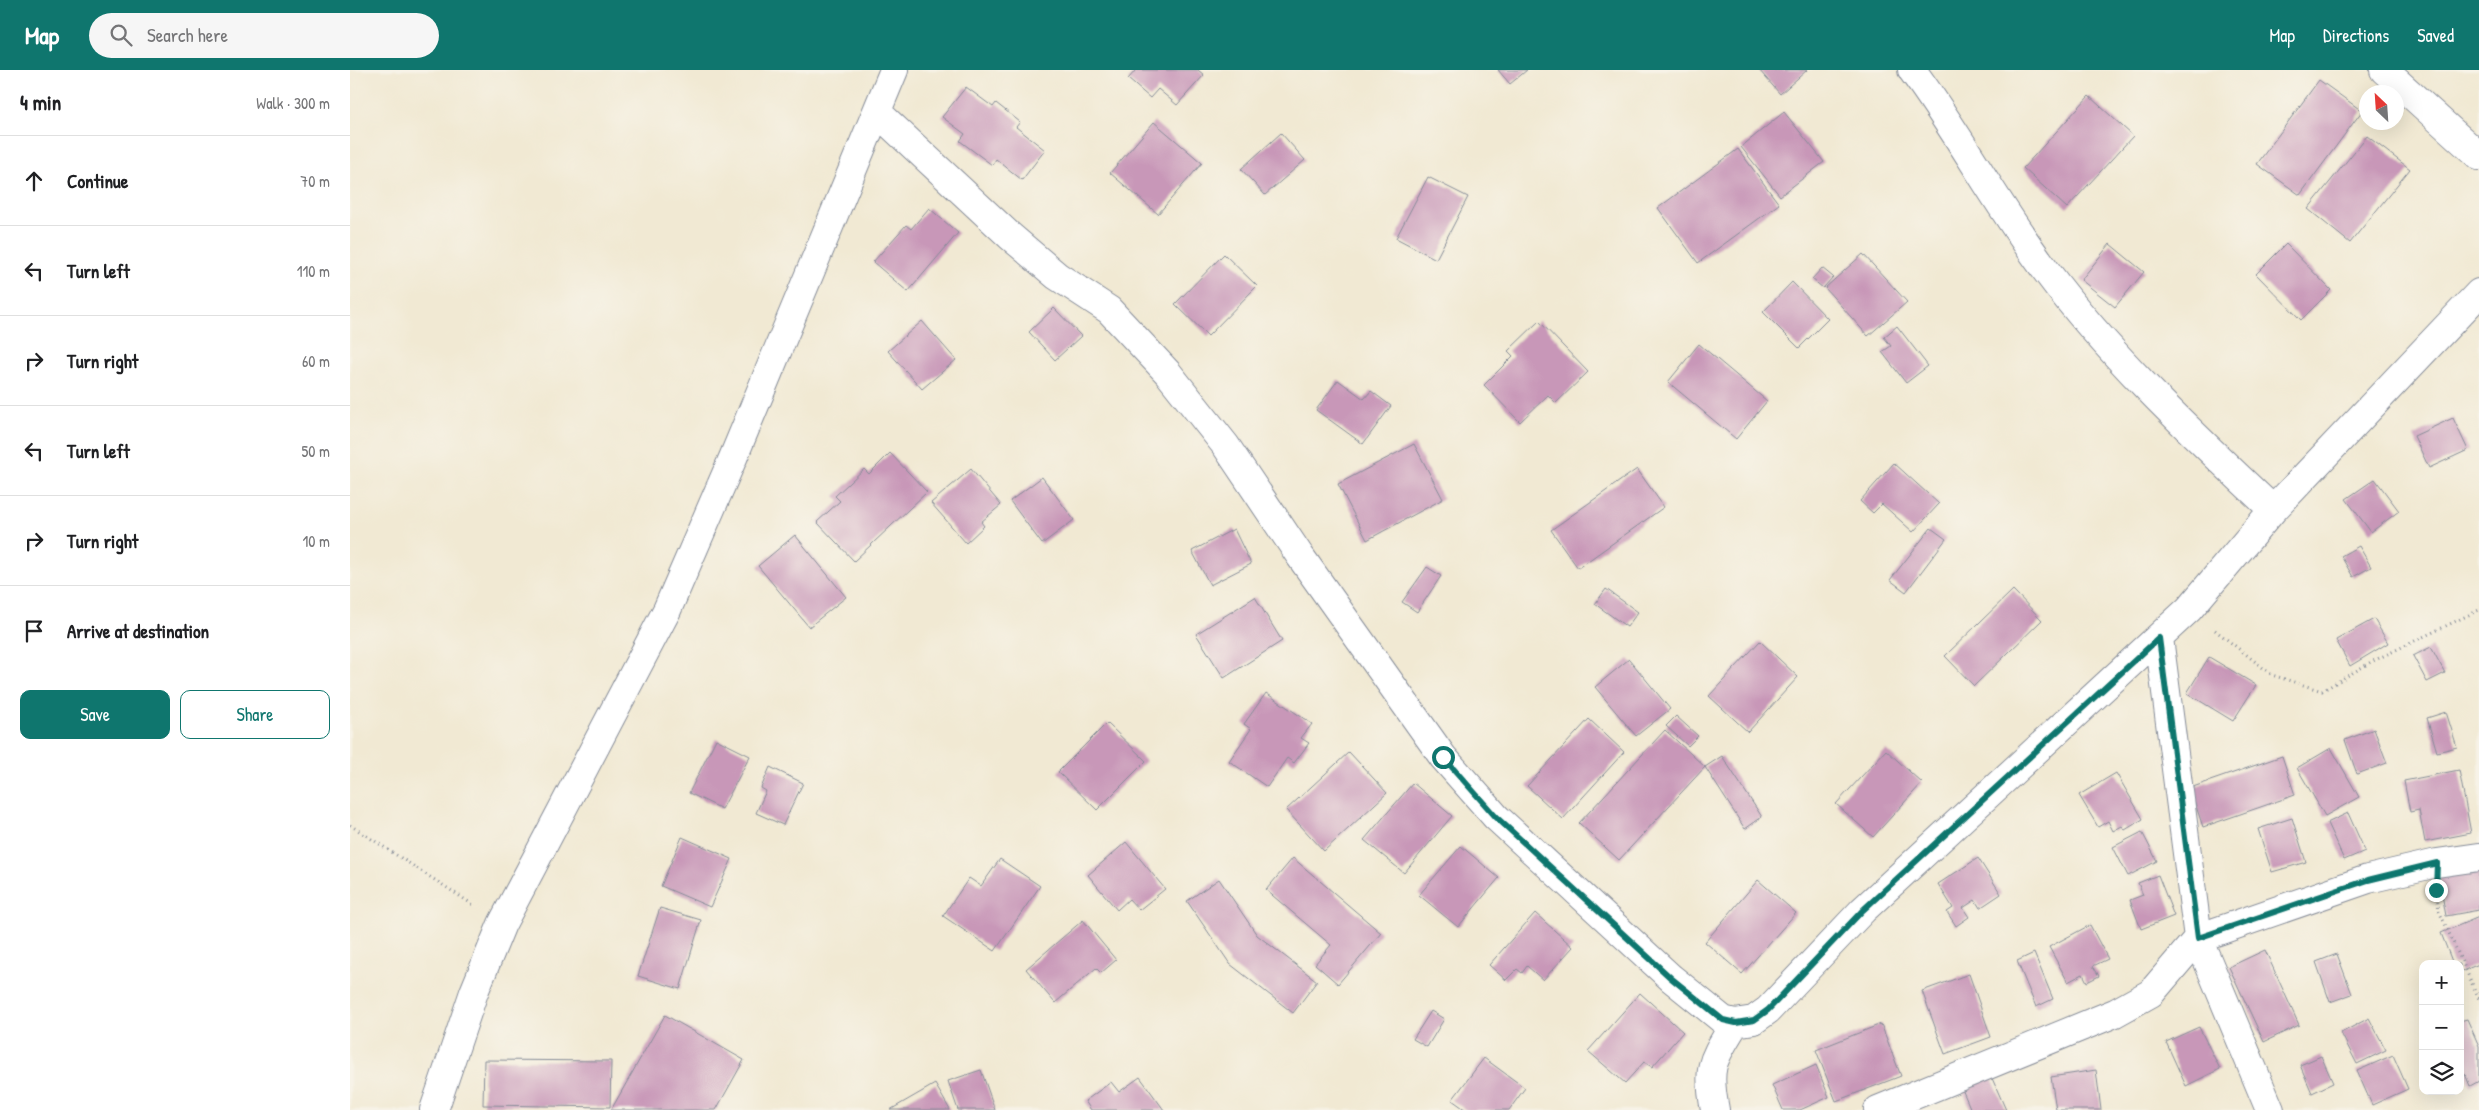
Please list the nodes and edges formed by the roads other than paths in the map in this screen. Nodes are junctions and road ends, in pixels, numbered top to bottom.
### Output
1 (894, 70) edge
2 (1912, 70) edge
3 (2384, 70) edge
4 (877, 112) junction
5 (2479, 156) edge
6 (2479, 293) edge
7 (2273, 510) junction
8 (2159, 638) junction
9 (2479, 857) edge
10 (2198, 938) junction
11 (1736, 1023) junction
12 (434, 1110) edge
13 (1714, 1110) edge
14 (1878, 1110) edge
15 (2270, 1110) edge

1 - 4 street
2 - 7 street
3 - 5 street
4 - 11 street
4 - 12 street
6 - 7 street
7 - 8 street
8 - 10 street
8 - 11 street
9 - 10 street
10 - 14 street
10 - 15 street
11 - 13 street

